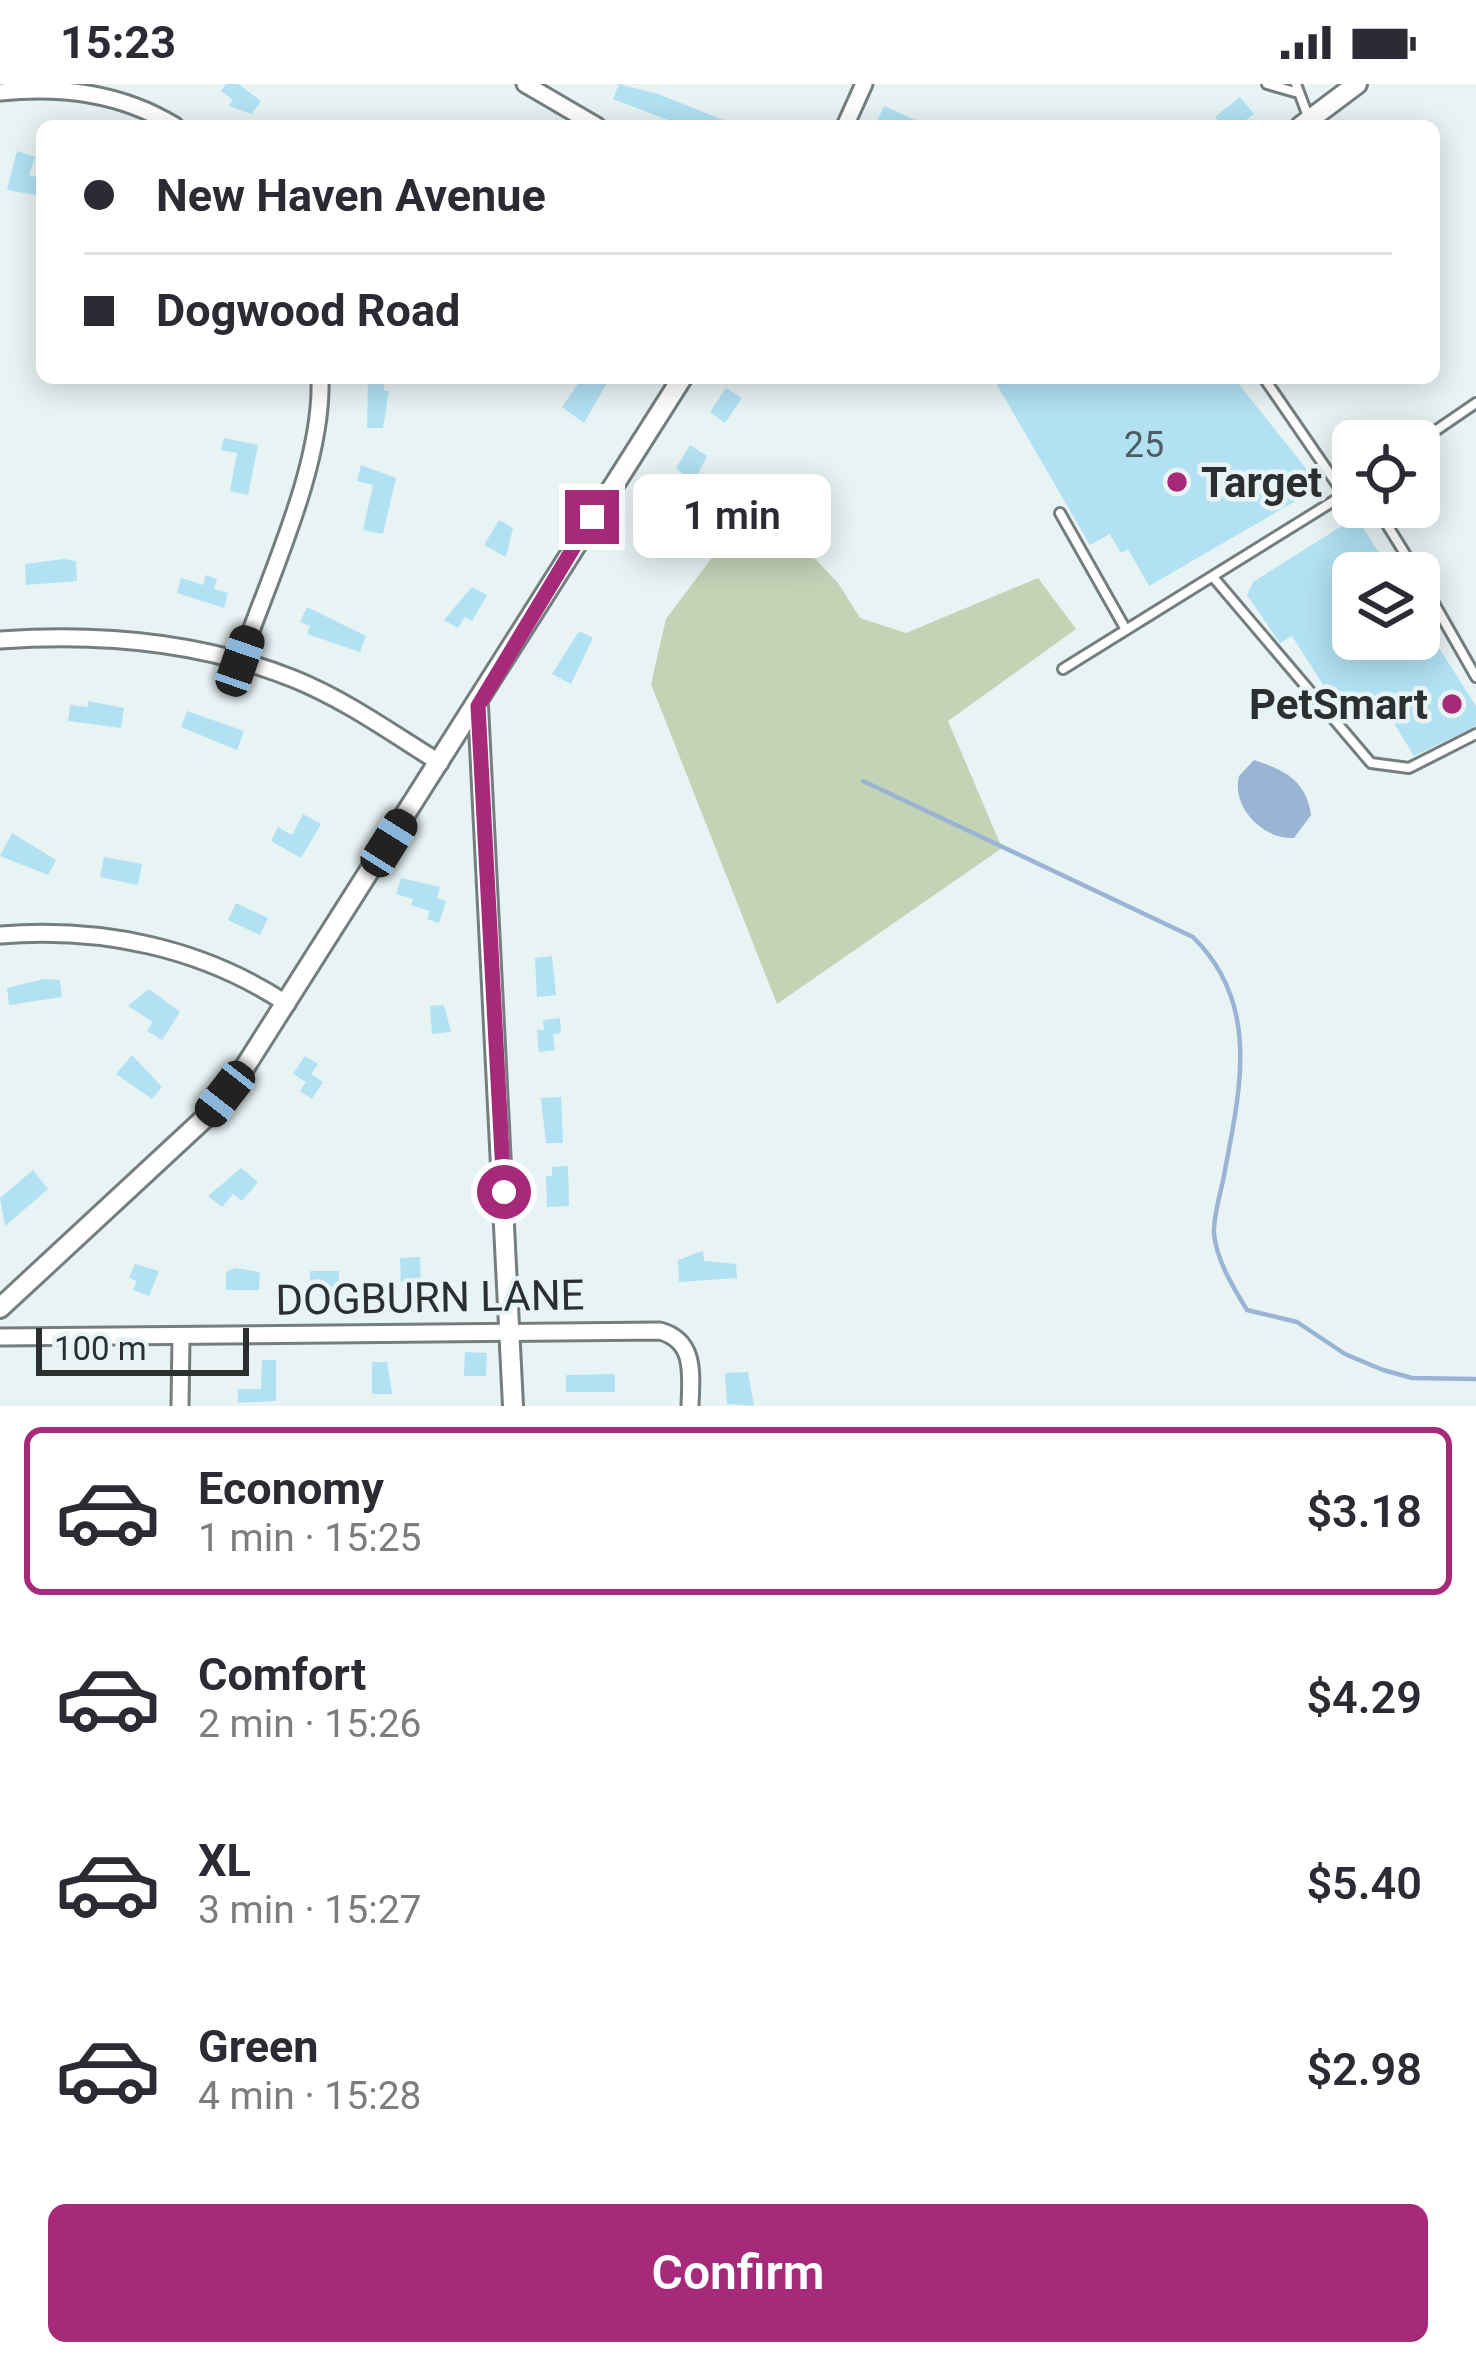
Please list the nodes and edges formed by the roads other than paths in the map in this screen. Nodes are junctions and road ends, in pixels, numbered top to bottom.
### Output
1 (525, 84) edge
2 (865, 84) edge
3 (1268, 84) edge
4 (1357, 84) edge
5 (1296, 88) edge
6 (0, 92) edge
7 (163, 120) edge
8 (587, 120) edge
9 (848, 120) edge
10 (1304, 120) edge
11 (1309, 120) edge
12 (320, 384) edge
13 (678, 384) edge
14 (1268, 384) edge
15 (1476, 404) edge
16 (1440, 428) edge
17 (1332, 469) edge
18 (1332, 503) edge
19 (1060, 513) dead end
20 (1213, 577) junction
21 (1440, 614) edge
22 (1124, 628) junction
23 (0, 640) edge
24 (240, 661) junction
25 (1063, 669) dead end
26 (1476, 677) edge
27 (478, 706) junction
28 (1476, 734) edge
29 (440, 763) junction
30 (0, 935) edge
31 (287, 1004) junction
32 (0, 1308) edge
33 (512, 1330) junction
34 (0, 1337) edge
35 (181, 1338) junction
36 (180, 1406) edge
37 (513, 1406) edge
38 (690, 1406) edge

1 - 8 street
2 - 9 street
3 - 5 lane
4 - 11 street
5 - 10 lane
6 - 7 street
12 - 24 street
13 - 27 street
14 - 17 lane
15 - 16 lane
18 - 20 lane
19 - 22 lane
20 - 22 lane
20 - 28 lane
21 - 26 lane
22 - 25 lane
23 - 24 street
24 - 29 street
27 - 29 street
27 - 33 street
29 - 31 street
30 - 31 street
31 - 32 street
33 - 35 street, DOGBURN LANE
33 - 37 street
33 - 38 street, DOGBURN LANE
34 - 35 street, DOGBURN LANE
35 - 36 street

